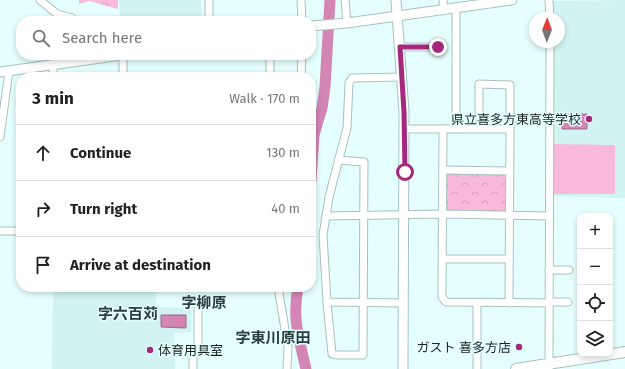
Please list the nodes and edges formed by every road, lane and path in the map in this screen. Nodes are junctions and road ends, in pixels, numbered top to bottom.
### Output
1 (40, 0) edge
2 (209, 0) edge
3 (301, 0) edge
4 (345, 0) edge
5 (396, 0) edge
6 (443, 0) edge
7 (512, 0) edge
8 (549, 0) edge
9 (456, 8) junction
10 (444, 10) junction
11 (550, 12) edge
12 (64, 16) edge
13 (209, 16) edge
14 (302, 16) edge
15 (398, 16) junction
16 (344, 24) junction
17 (316, 26) edge
18 (400, 47) junction
19 (438, 47) dead end
20 (550, 48) edge
21 (88, 60) edge
22 (122, 60) edge
23 (270, 60) edge
24 (302, 60) edge
25 (53, 65) junction
26 (4, 72) edge
27 (53, 72) edge
28 (123, 72) edge
29 (270, 72) edge
30 (301, 72) edge
31 (402, 77) junction
32 (510, 118) junction
33 (549, 118) junction
34 (479, 128) junction
35 (404, 129) junction
36 (442, 129) junction
37 (456, 129) junction
38 (510, 129) junction
39 (0, 137) edge
40 (338, 160) junction
41 (443, 170) junction
42 (509, 171) junction
43 (443, 214) junction
44 (510, 215) junction
45 (326, 216) junction
46 (363, 216) junction
47 (404, 216) junction
48 (549, 216) junction
49 (0, 231) edge
50 (16, 231) edge
51 (443, 258) junction
52 (509, 259) junction
53 (549, 270) junction
54 (569, 270) dead end
55 (279, 292) edge
56 (327, 302) junction
57 (364, 302) junction
58 (549, 302) junction
59 (568, 302) dead end
60 (402, 303) junction
61 (477, 303) junction
62 (509, 303) junction
63 (198, 307) dead end
64 (625, 352) edge
65 (549, 367) edge
66 (193, 369) edge
67 (287, 369) edge
68 (403, 369) edge
69 (477, 369) edge
70 (516, 369) edge

1 - 12 street
2 - 13 street
3 - 14 street
4 - 16 street
5 - 15 street
6 - 10 street
7 - 9 street
8 - 11 street
9 - 10 street
9 - 37 street
10 - 15 street
15 - 16 street
15 - 18 street
16 - 17 street
18 - 19 street
18 - 31 street
20 - 33 street
21 - 25 street
22 - 28 street
23 - 29 street
24 - 30 street
25 - 26 street
25 - 27 street
26 - 39 street
31 - 35 street
31 - 40 street
32 - 33 street
32 - 34 street
32 - 38 street
33 - 48 street
34 - 37 street
34 - 38 street
35 - 36 street
35 - 47 street
36 - 37 street
36 - 41 street
38 - 42 street
40 - 45 street
40 - 46 street
41 - 42 street
41 - 43 street
42 - 44 street
43 - 44 street
43 - 47 street
43 - 51 street
44 - 48 street
44 - 52 street
45 - 46 street
45 - 56 street
46 - 47 street
46 - 57 street
47 - 60 street
48 - 53 street
49 - 50 street
51 - 52 street
51 - 61 street
52 - 62 street
53 - 54 street
53 - 58 street
55 - 67 street
56 - 57 street
56 - 57 street
57 - 60 street
58 - 59 street
58 - 62 street
58 - 65 street
60 - 68 street
61 - 62 street
61 - 69 street
63 - 66 street
64 - 65 main road
65 - 70 main road

